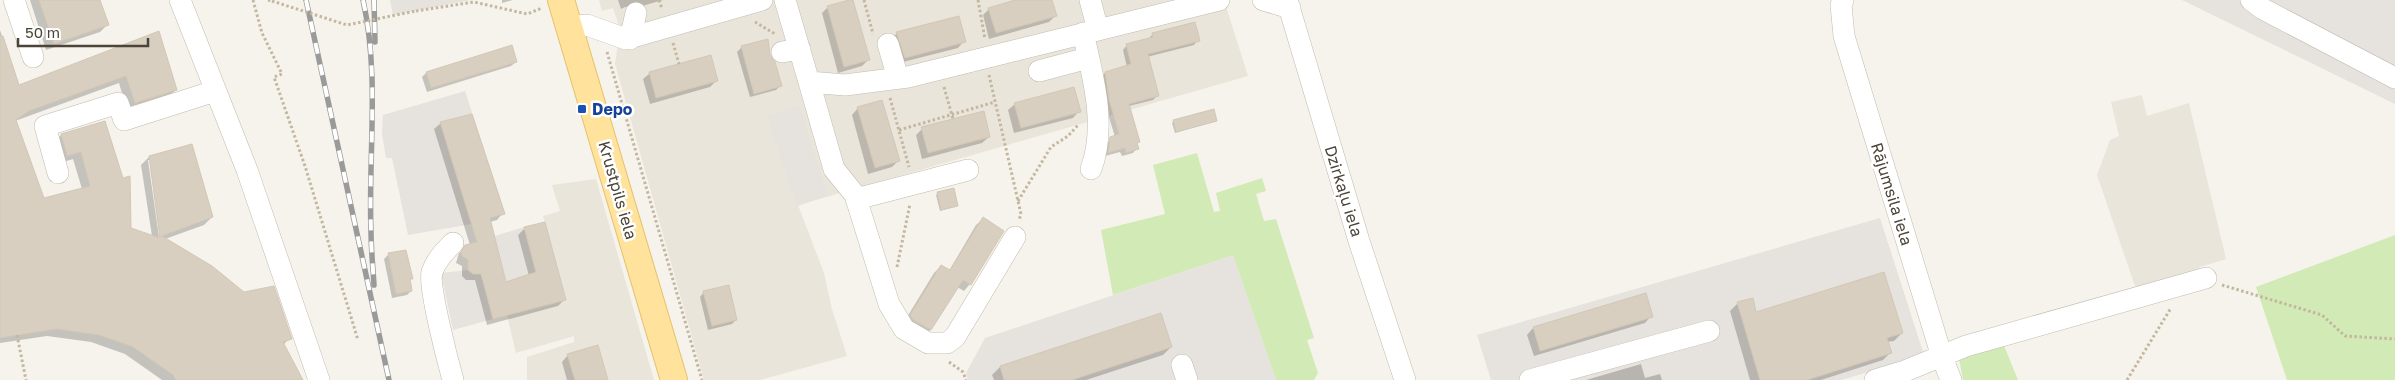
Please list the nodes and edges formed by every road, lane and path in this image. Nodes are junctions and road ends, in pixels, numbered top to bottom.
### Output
1 (14, 0) edge
2 (180, 0) edge
3 (252, 0) edge
4 (268, 0) edge
5 (762, 0) edge
6 (785, 0) edge
7 (978, 0) edge
8 (1090, 0) edge
9 (1219, 0) edge
10 (1263, 0) edge
11 (2251, 0) edge
12 (562, 1) edge
13 (1842, 3) edge
14 (1288, 4) edge
15 (1166, 6) edge
16 (733, 9) junction
17 (636, 13) dead end
18 (570, 27) junction
19 (602, 29) junction
20 (1090, 32) junction
21 (630, 39) junction
22 (888, 44) dead end
23 (791, 50) junction
24 (33, 57) dead end
25 (987, 57) junction
26 (1088, 58) junction
27 (1039, 71) dead end
28 (898, 78) junction
29 (2395, 78) edge
30 (809, 82) junction
31 (215, 91) junction
32 (1095, 99) junction
33 (995, 102) junction
34 (899, 130) dead end
35 (1092, 169) dead end
36 (968, 170) dead end
37 (58, 173) dead end
38 (914, 185) junction
39 (856, 199) junction
40 (1018, 201) junction
41 (1015, 237) joint
42 (453, 243) dead end
43 (2197, 280) junction
44 (886, 294) junction
45 (1708, 331) dead end
46 (17, 335) dead end
47 (2395, 339) edge
48 (358, 340) dead end
49 (1942, 357) junction
50 (26, 380) edge
51 (319, 380) edge
52 (453, 380) edge
53 (674, 380) edge
54 (702, 380) edge
55 (1405, 380) edge
56 (1530, 380) edge
57 (1875, 380) edge
58 (1951, 380) edge
59 (2127, 380) edge

1 - 24 street
2 - 31 street
3 - 48 path
4 - 12 path, bridge
5 - 16 street
6 - 23 street
7 - 25 path
8 - 20 street
9 - 15 street
10 - 14 street
11 - 29 street
12 - 18 main road, Krustpils iela
13 - 49 street, Rājumsila iela
14 - 55 street, Dzirkaļu iela
15 - 20 street
16 - 21 street
16 - 23 path
17 - 21 street
18 - 19 street
18 - 53 main road, Krustpils iela
19 - 21 street
19 - 54 path
20 - 25 street
20 - 26 street
22 - 28 street
23 - 30 street
25 - 28 street
25 - 33 path
26 - 27 street
26 - 32 street
28 - 30 street
30 - 39 street
31 - 37 street
31 - 51 street
32 - 35 street
32 - 40 path
33 - 34 path
33 - 40 path
36 - 38 street
38 - 39 street
38 - 44 path
39 - 44 street
40 - 41 path
41 - 44 street
42 - 52 street
43 - 47 path
43 - 49 street
43 - 59 path
45 - 56 street
46 - 50 path
49 - 57 street
49 - 58 street, Rājumsila iela

